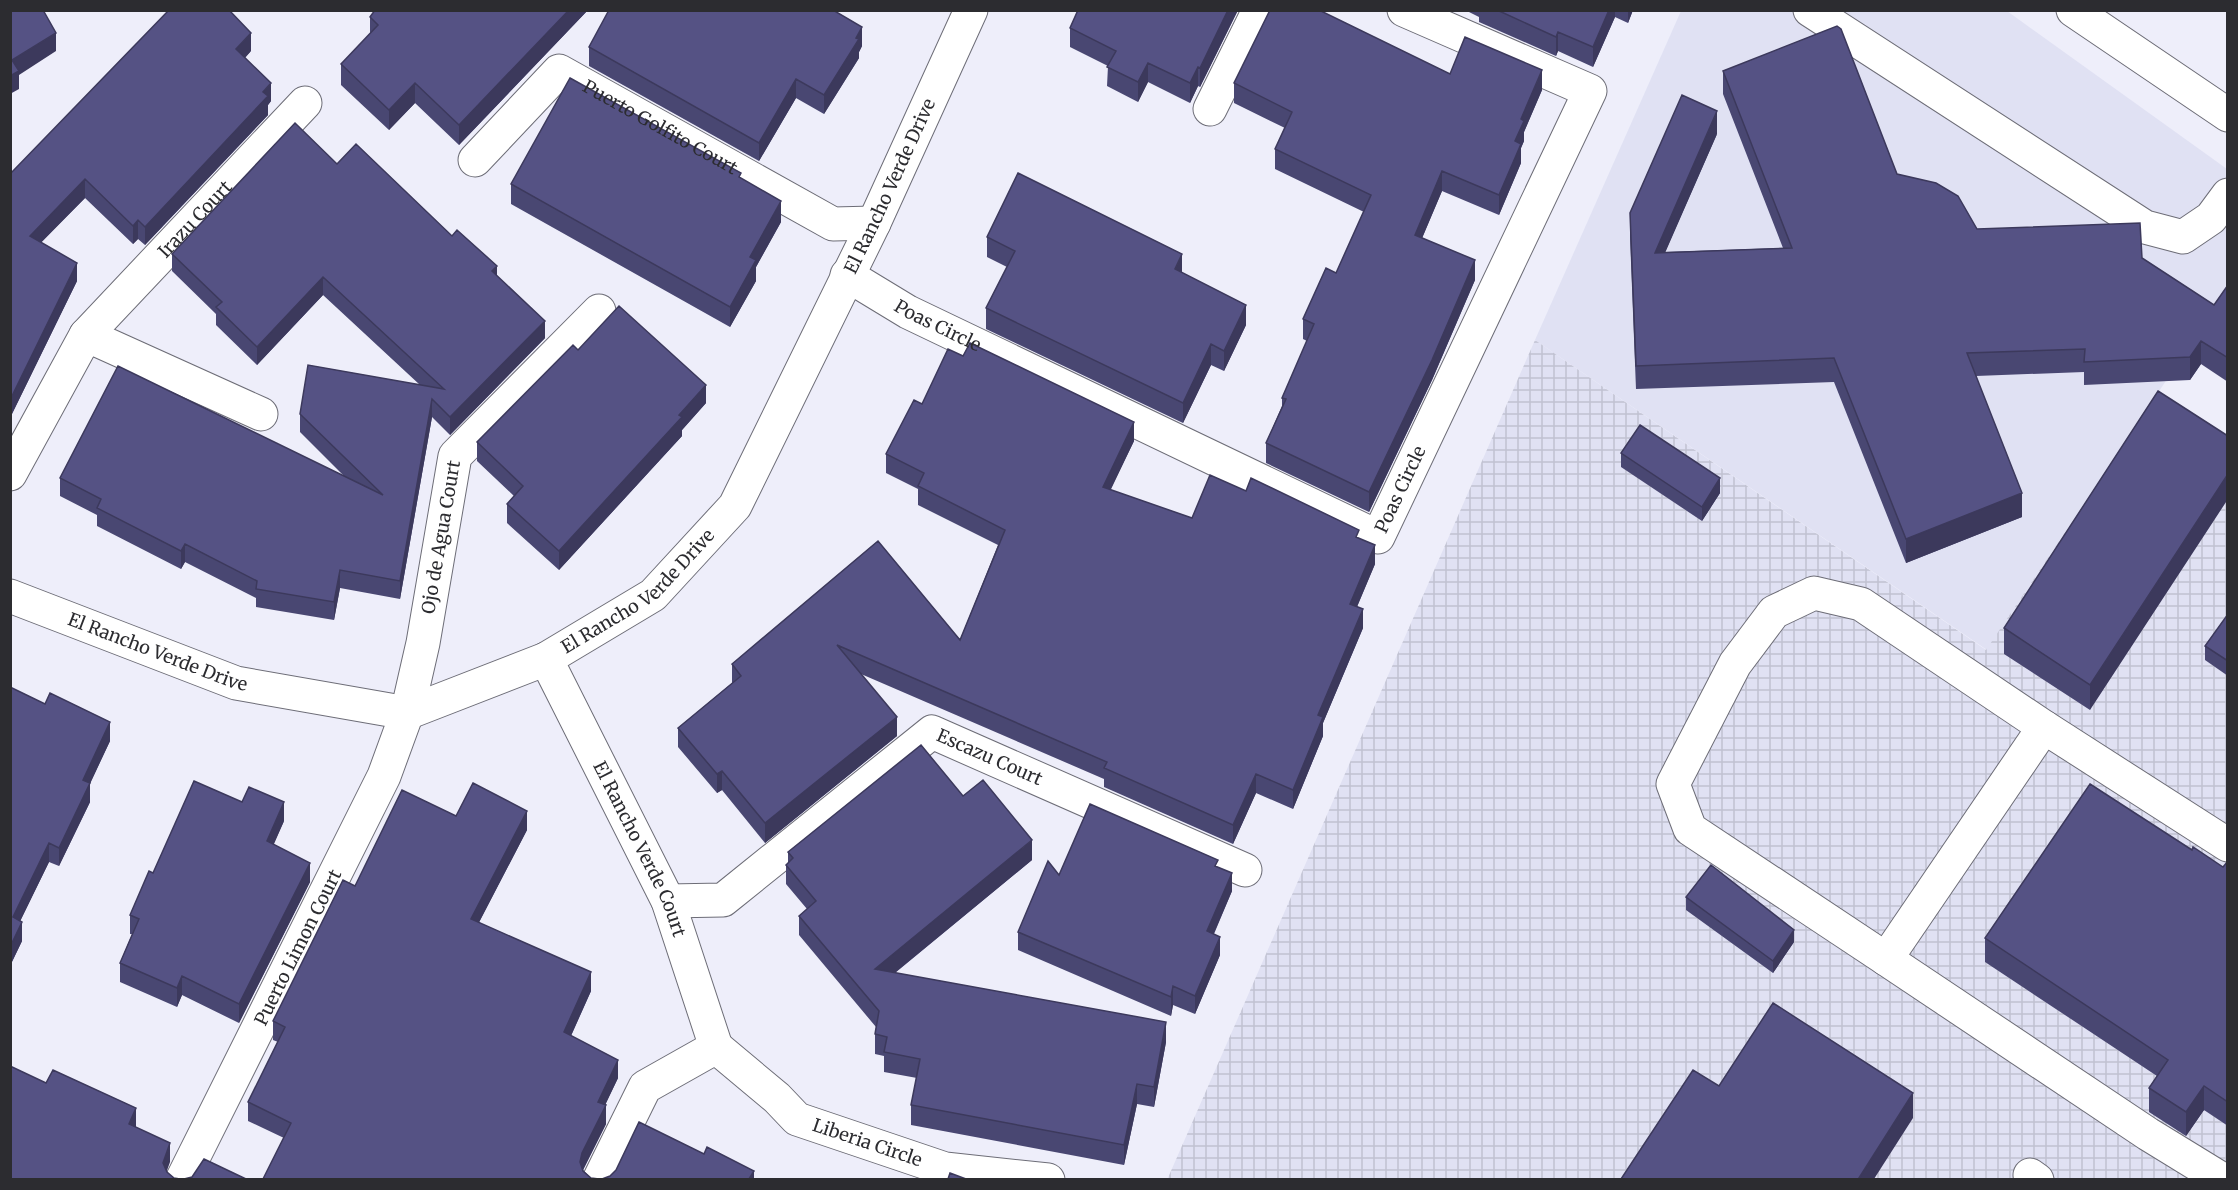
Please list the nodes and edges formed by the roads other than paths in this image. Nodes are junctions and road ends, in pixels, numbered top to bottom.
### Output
1 (971, 10) edge
2 (1259, 10) edge
3 (1404, 10) edge
4 (1810, 10) edge
5 (2073, 10) edge
6 (305, 103) dead end
7 (1210, 109) dead end
8 (2228, 115) edge
9 (475, 160) dead end
10 (2228, 195) edge
11 (874, 223) junction
12 (847, 275) junction
13 (599, 311) dead end
14 (86, 335) junction
15 (261, 414) dead end
16 (10, 474) edge
17 (10, 596) edge
18 (546, 659) junction
19 (407, 713) junction
20 (2044, 727) junction
21 (2228, 846) edge
22 (1245, 870) dead end
23 (668, 901) junction
24 (1886, 959) junction
25 (716, 1047) junction
26 (182, 1179) edge
27 (598, 1179) edge
28 (1048, 1179) edge
29 (2223, 1179) edge

1 - 11 street, El Rancho Verde Drive
2 - 7 street
3 - 12 street, Poas Circle
4 - 10 street
5 - 8 street
6 - 14 street, Irazu Court
9 - 11 street, Puerto Golfito Court
11 - 12 street, El Rancho Verde Drive
12 - 18 street, El Rancho Verde Drive
13 - 19 street, Ojo de Agua Court
14 - 15 street
14 - 16 street, Irazu Court
17 - 19 street, El Rancho Verde Drive
18 - 19 street, El Rancho Verde Drive
18 - 23 street, El Rancho Verde Court
19 - 26 street, Puerto Limon Court
20 - 21 street
20 - 24 street
20 - 24 street
22 - 23 street, Escazu Court
23 - 25 street, El Rancho Verde Court
24 - 29 street
25 - 27 street
25 - 28 street, Liberia Circle

